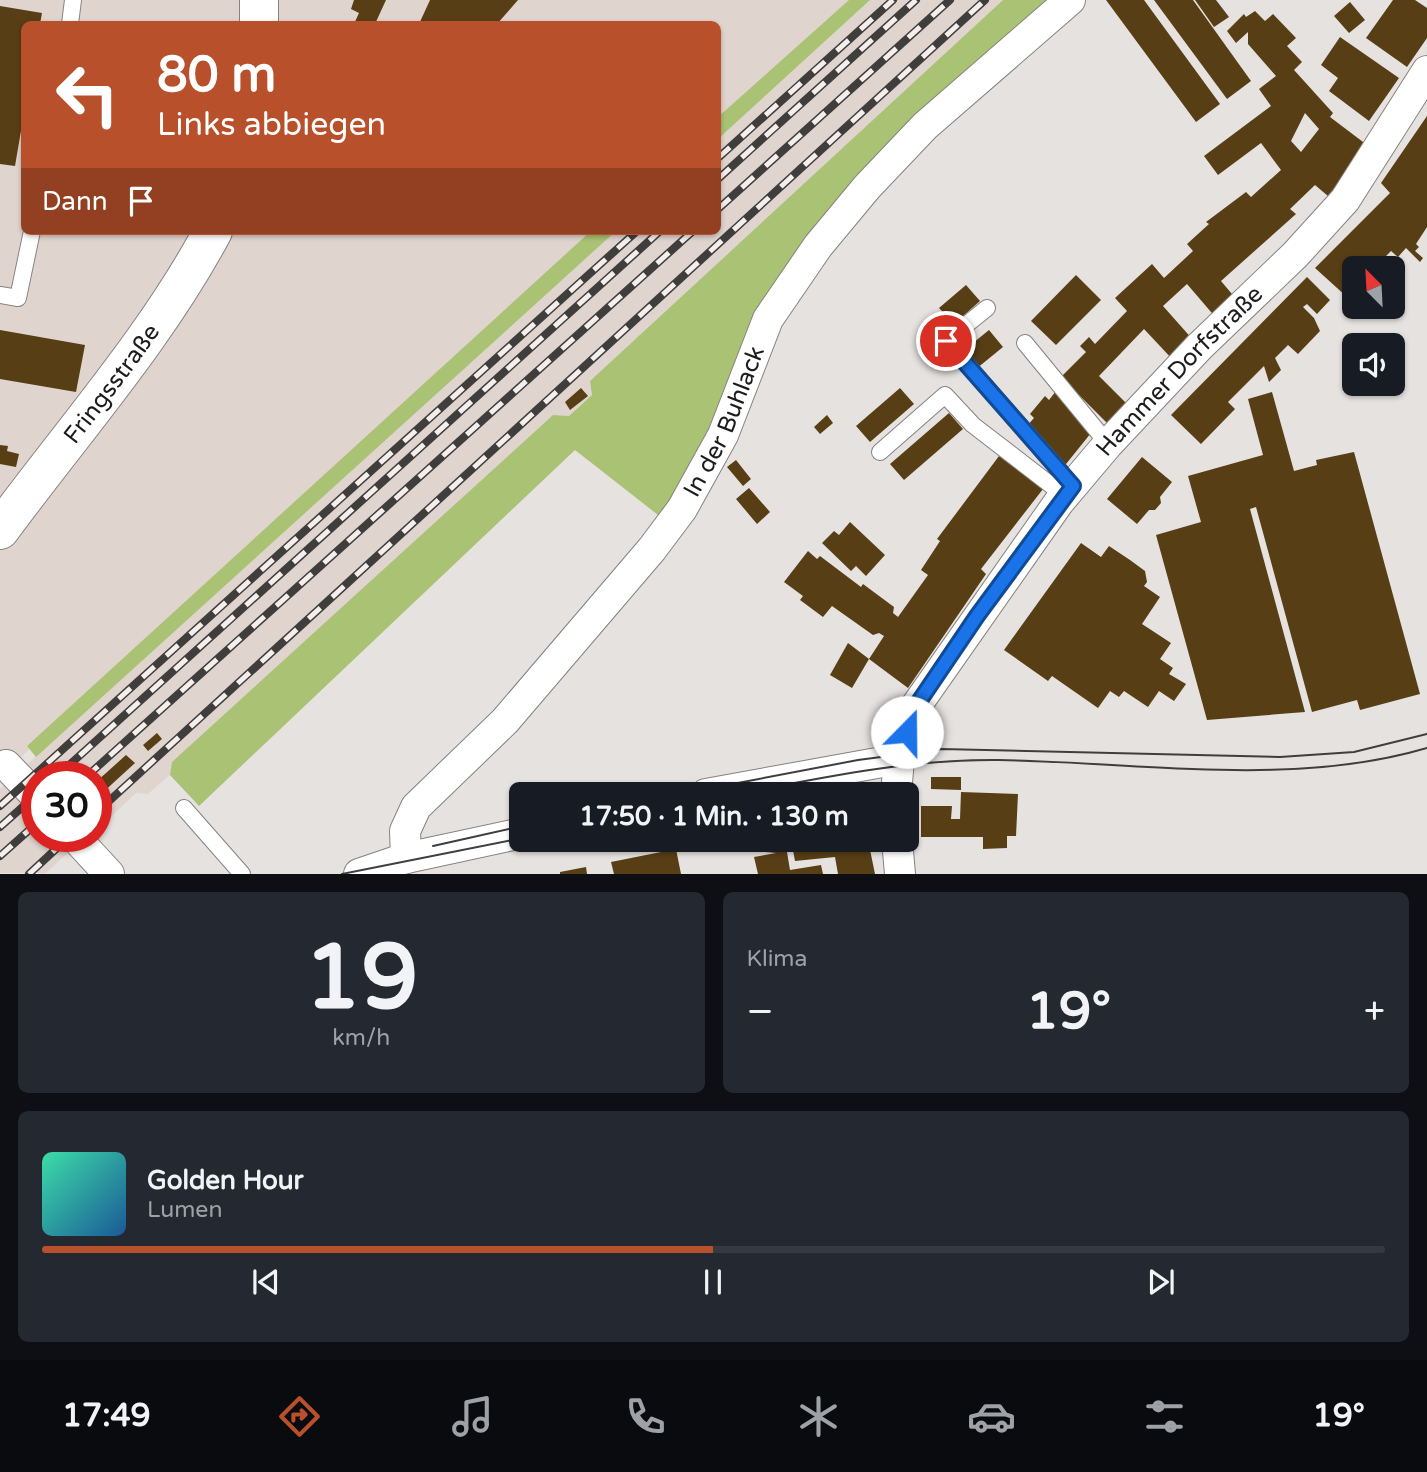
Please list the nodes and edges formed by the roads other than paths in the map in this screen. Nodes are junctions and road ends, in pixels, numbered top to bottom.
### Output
1 (259, 0) edge
2 (1070, 0) edge
3 (68, 1) edge
4 (70, 21) edge
5 (258, 21) edge
6 (1427, 71) edge
7 (31, 235) edge
8 (210, 235) edge
9 (0, 295) edge
10 (987, 308) dead end
11 (1025, 343) dead end
12 (1108, 444) junction
13 (880, 452) dead end
14 (1069, 491) junction
15 (0, 530) edge
16 (899, 759) junction
17 (6, 765) dead end
18 (21, 780) edge
19 (772, 782) edge
20 (897, 782) edge
21 (184, 808) dead end
22 (509, 836) edge
23 (89, 852) edge
24 (898, 852) edge
25 (406, 858) junction
26 (109, 873) edge
27 (242, 873) edge
28 (359, 873) edge
29 (900, 873) edge

1 - 5 street
2 - 25 street, In der Buhlack
3 - 4 lane
6 - 12 street, Hammer Dorfstraße
7 - 9 lane
8 - 15 street, Fringsstraße
10 - 14 lane
11 - 12 lane
12 - 14 street, Hammer Dorfstraße
13 - 14 lane
14 - 16 street, Hammer Dorfstraße
16 - 19 street
16 - 20 street, Hammer Dorfstraße
17 - 18 street
21 - 27 lane
22 - 25 street
23 - 26 street
24 - 29 street
25 - 28 street

